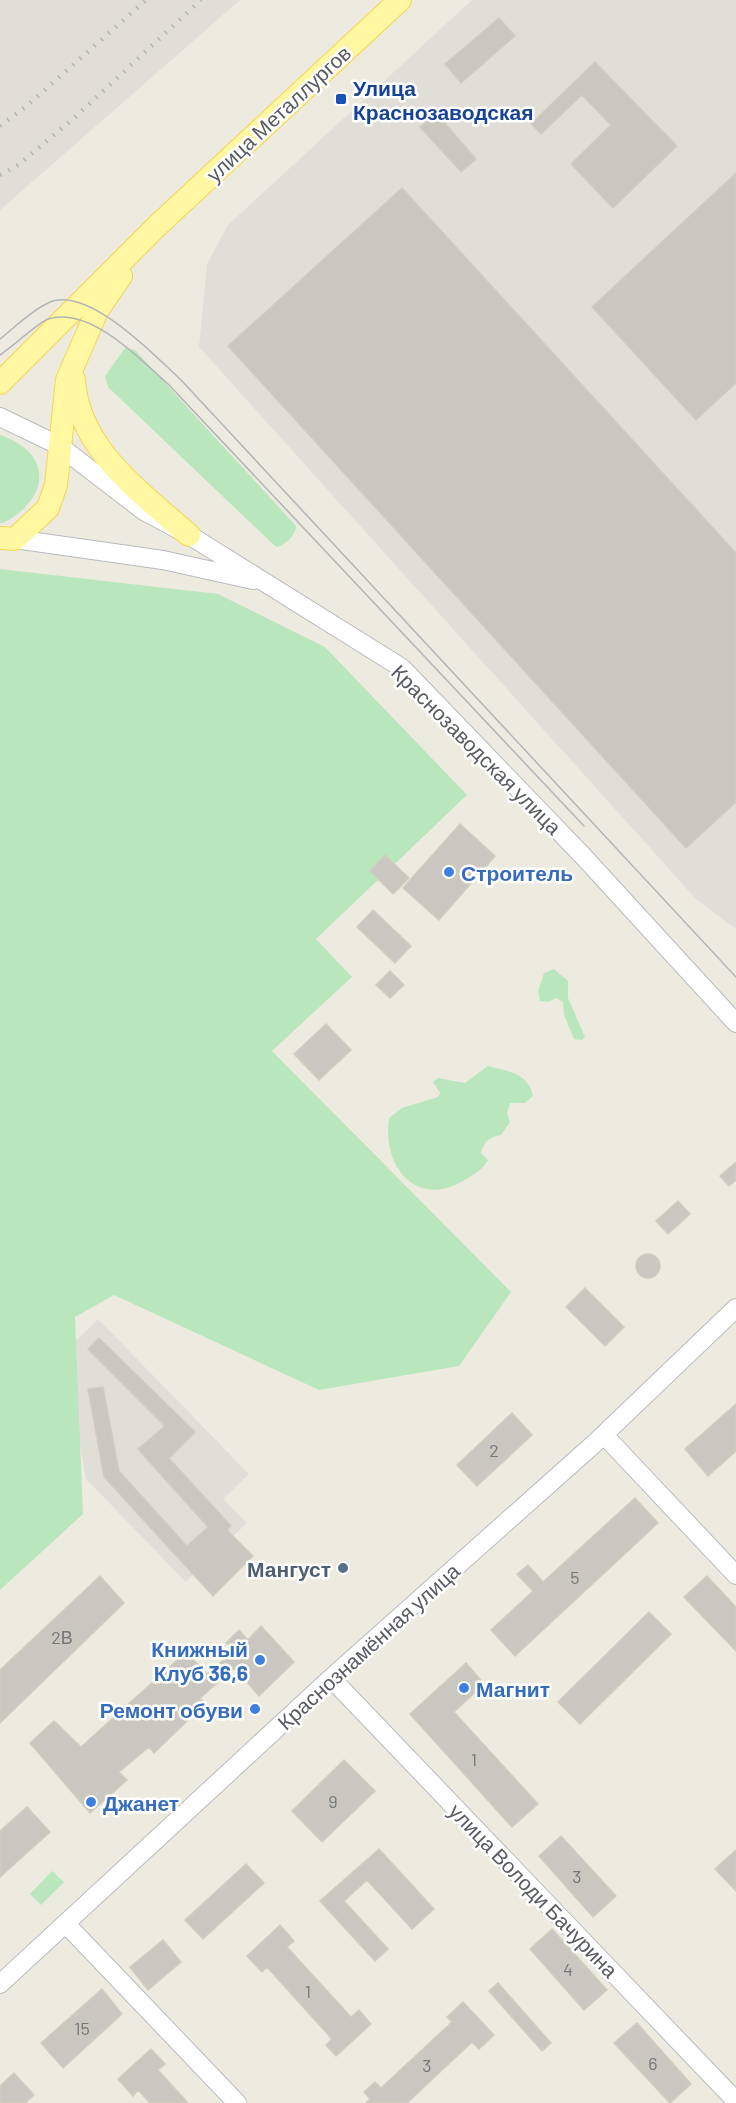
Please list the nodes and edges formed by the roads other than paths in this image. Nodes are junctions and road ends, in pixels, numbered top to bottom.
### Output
1 (400, 0) edge
2 (157, 226) junction
3 (73, 365) junction
4 (0, 383) edge
5 (0, 417) edge
6 (58, 445) junction
7 (189, 535) junction
8 (8, 539) edge
9 (266, 583) junction
10 (736, 1023) edge
11 (736, 1308) edge
12 (604, 1435) junction
13 (736, 1575) edge
14 (331, 1678) junction
15 (66, 1924) junction
16 (0, 1984) edge
17 (736, 2101) edge
18 (237, 2103) edge

1 - 2 main road, улица Металлургов
2 - 3 main road
2 - 4 main road
3 - 6 main road
3 - 7 main road
5 - 6 street, Краснозаводская улица
6 - 7 street, Краснозаводская улица
6 - 8 main road
7 - 9 street, Краснозаводская улица
8 - 9 street
9 - 10 street, Краснозаводская улица
11 - 12 street, Краснознамённая улица
12 - 13 street
12 - 14 street, Краснознамённая улица
14 - 15 street, Краснознамённая улица
14 - 17 street, улица Володи Бачурина
15 - 16 street, Краснознамённая улица
15 - 18 street

